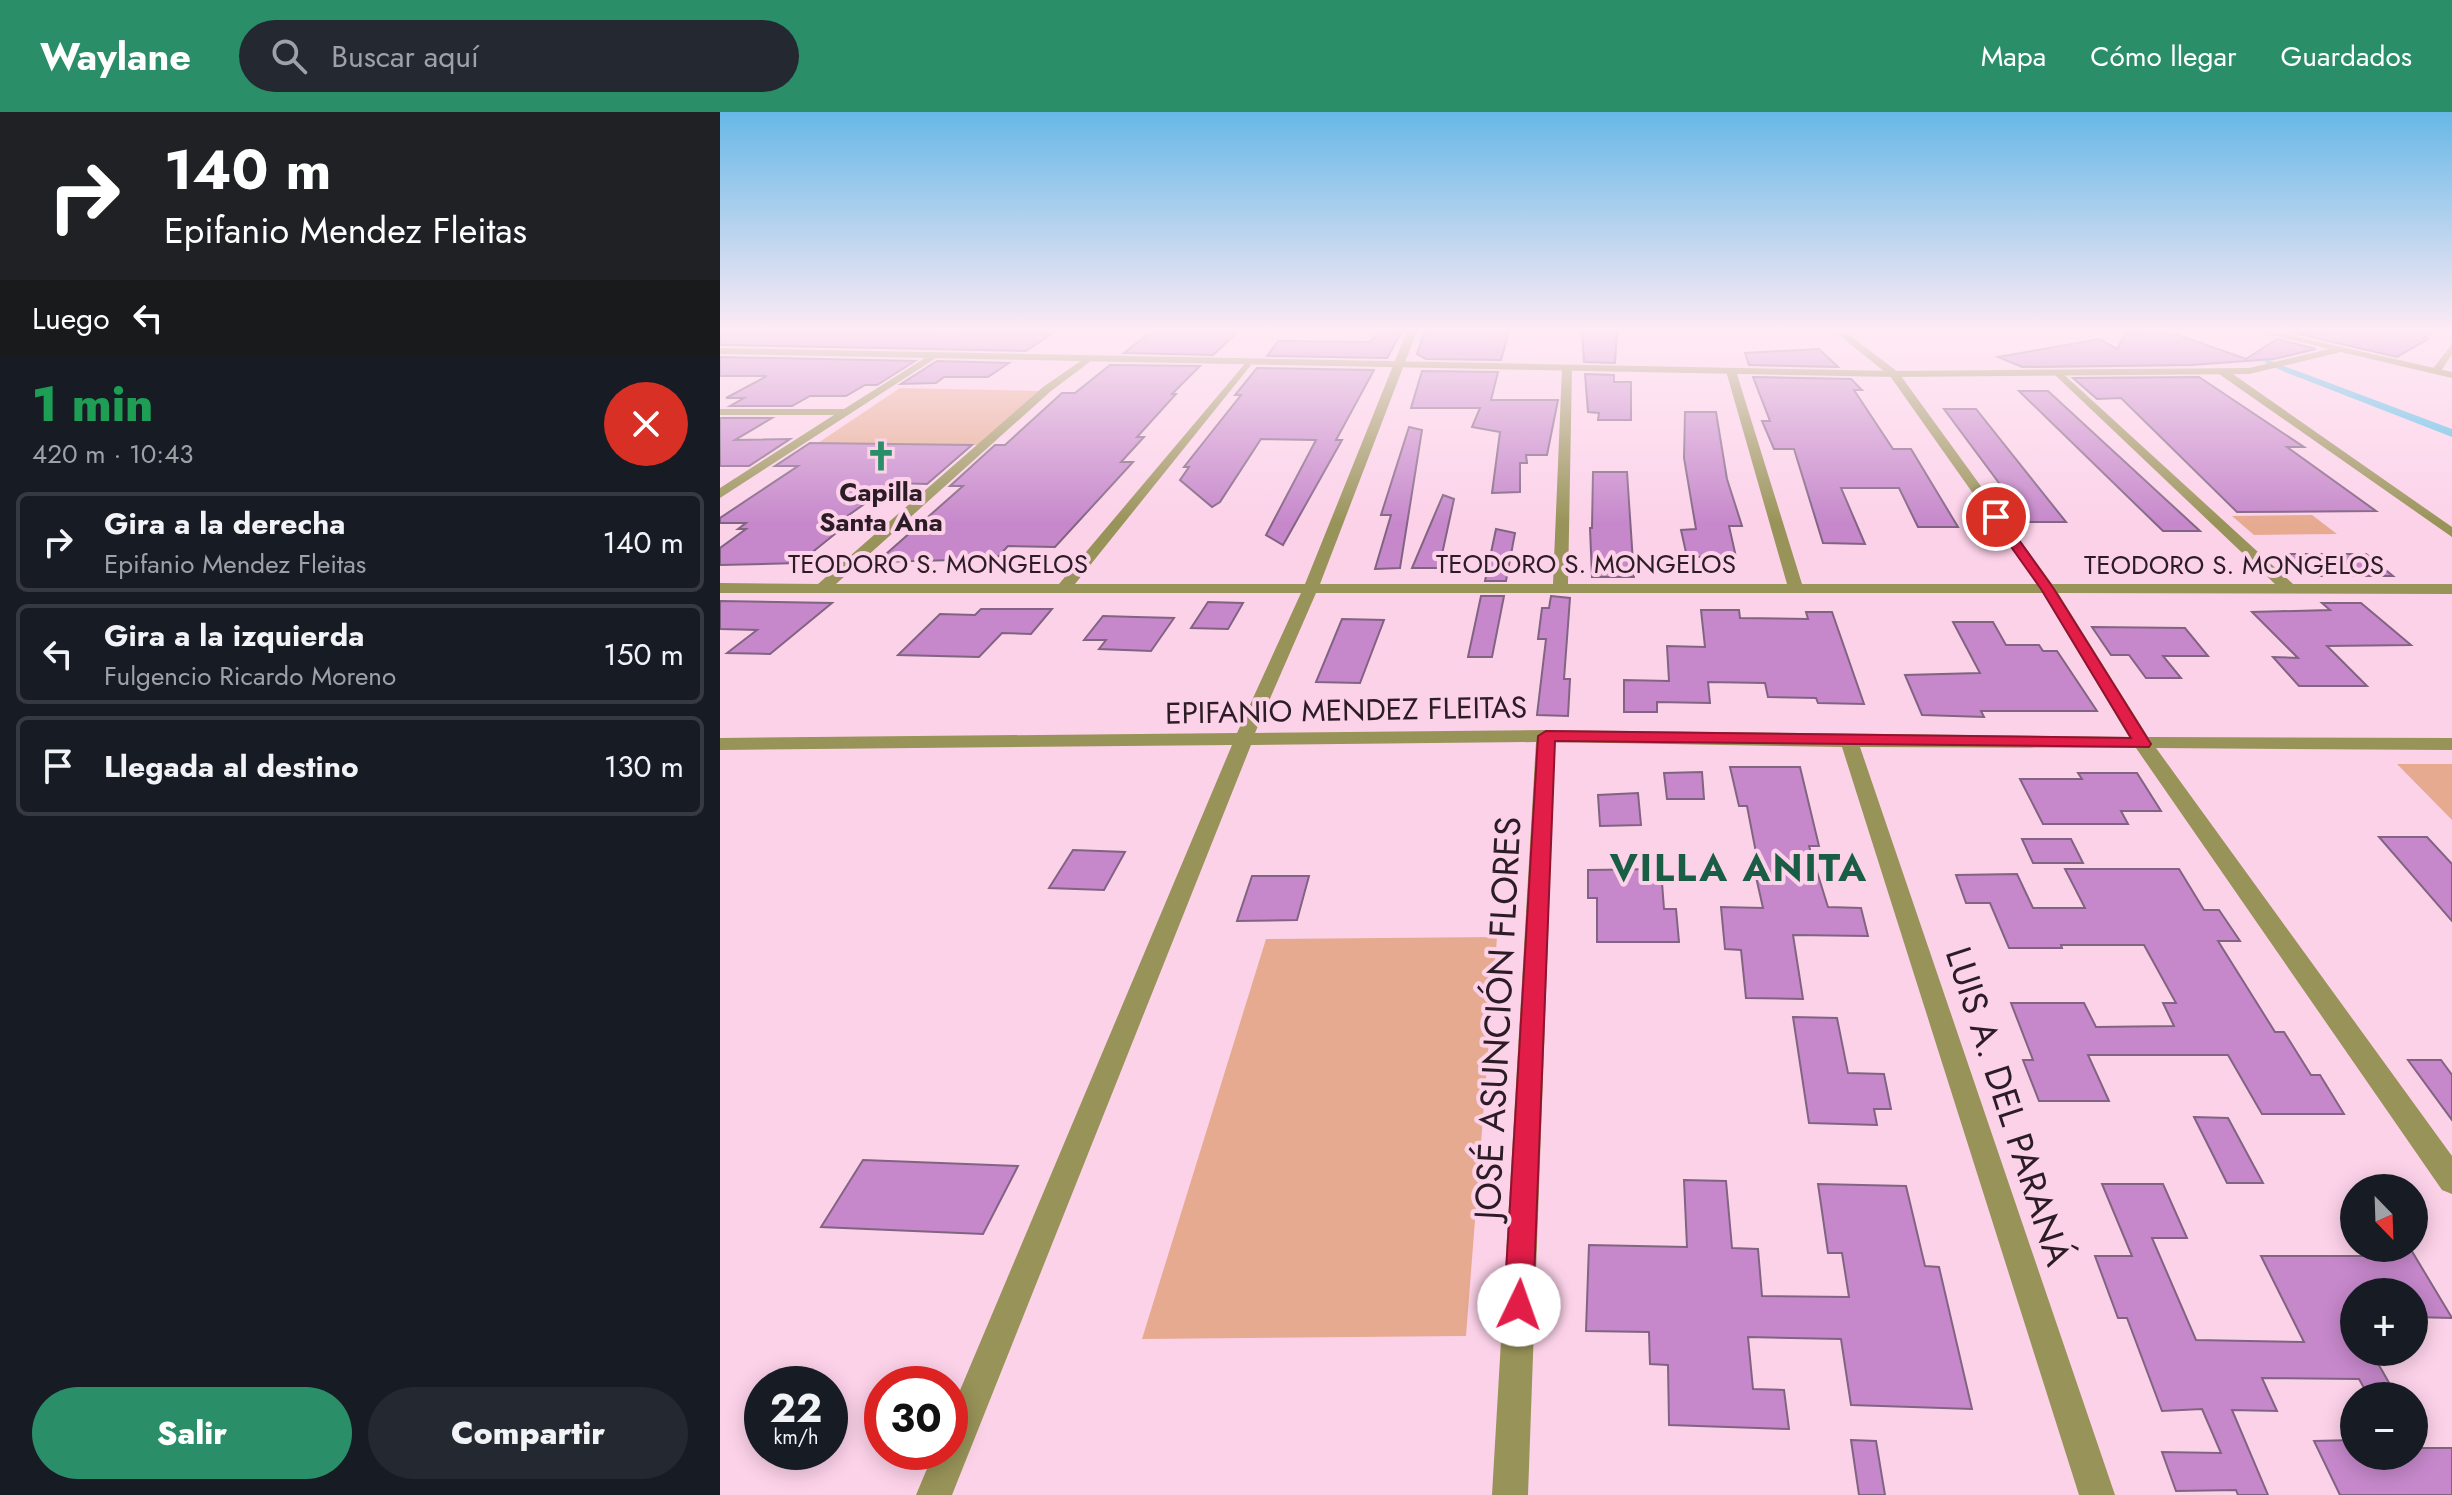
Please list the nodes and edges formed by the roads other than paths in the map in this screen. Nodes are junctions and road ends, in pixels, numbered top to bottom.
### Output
1 (870, 396) edge
2 (1040, 396) edge
3 (1221, 396) edge
4 (1387, 396) edge
5 (1566, 396) edge
6 (1738, 396) edge
7 (1909, 396) edge
8 (2083, 396) edge
9 (2256, 396) edge
10 (720, 412) edge
11 (844, 412) junction
12 (726, 486) edge
13 (720, 494) edge
14 (2452, 533) edge
15 (823, 587) junction
16 (1064, 587) junction
17 (720, 588) edge
18 (1311, 588) junction
19 (1560, 588) junction
20 (1796, 588) junction
21 (2048, 589) junction
22 (2289, 589) junction
23 (2452, 589) edge
24 (1546, 736) junction
25 (1244, 738) junction
26 (1849, 741) junction
27 (720, 744) edge
28 (2143, 744) junction
29 (2452, 744) edge
30 (2452, 1180) edge
31 (934, 1495) edge
32 (1510, 1495) edge
33 (2097, 1495) edge

1 - 11 street
2 - 15 street
3 - 16 street
4 - 18 street
5 - 19 street
6 - 20 street
7 - 21 street
8 - 22 street
9 - 14 street
10 - 11 street
11 - 12 street
12 - 13 street
15 - 16 street, TEODORO S. MONGELOS
15 - 17 street, TEODORO S. MONGELOS
16 - 18 street, TEODORO S. MONGELOS
18 - 19 street, TEODORO S. MONGELOS
18 - 25 street
19 - 20 street, TEODORO S. MONGELOS
20 - 21 street, TEODORO S. MONGELOS
21 - 22 street, TEODORO S. MONGELOS
21 - 28 street
22 - 23 street, TEODORO S. MONGELOS
24 - 25 street, EPIFANIO MENDEZ FLEITAS
24 - 26 street, EPIFANIO MENDEZ FLEITAS
24 - 32 street, JOSÉ ASUNCIÓN FLORES
25 - 27 street, EPIFANIO MENDEZ FLEITAS
25 - 31 street
26 - 28 street, EPIFANIO MENDEZ FLEITAS
26 - 33 street, LUIS A. DEL PARANÁ
28 - 29 street, EPIFANIO MENDEZ FLEITAS
28 - 30 street

